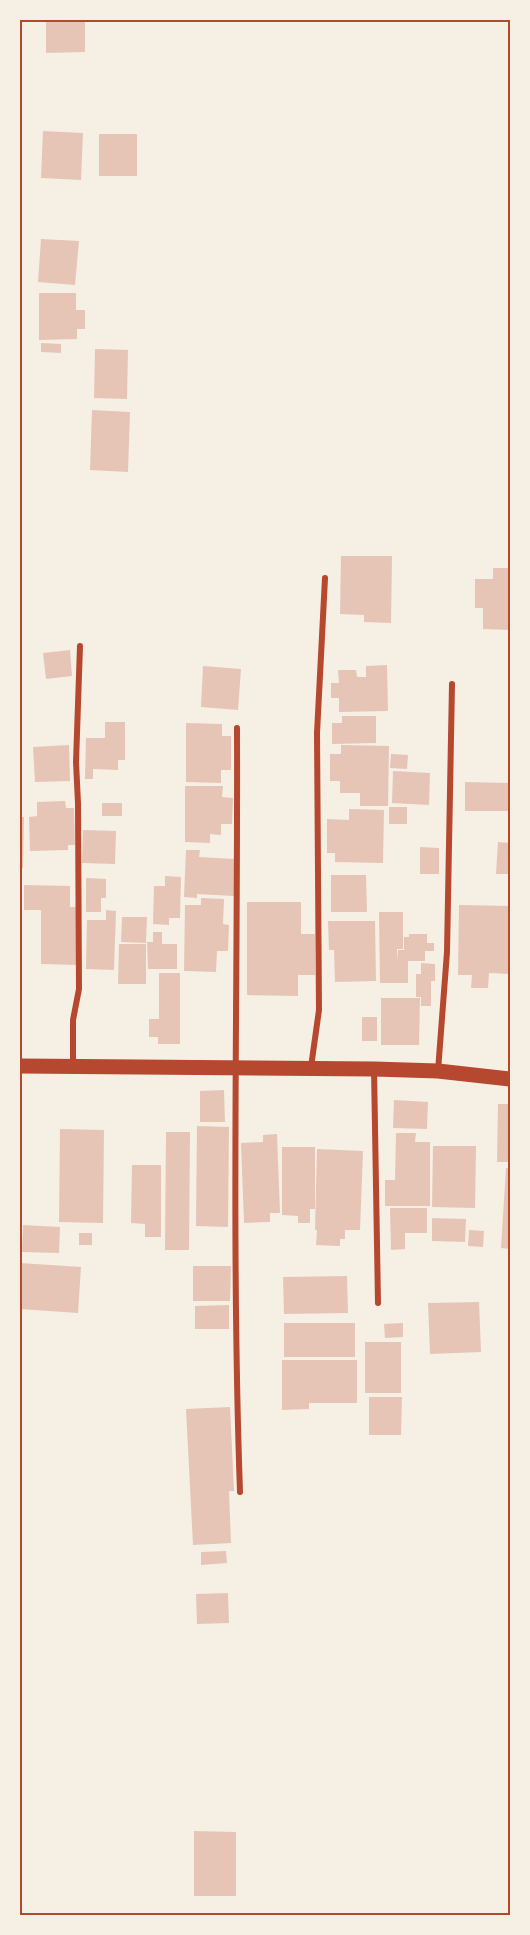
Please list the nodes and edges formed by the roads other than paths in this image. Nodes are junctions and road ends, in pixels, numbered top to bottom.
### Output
1 (325, 578) dead end
2 (80, 645) dead end
3 (452, 684) dead end
4 (237, 728) dead end
5 (20, 1066) edge
6 (73, 1066) junction
7 (234, 1066) junction
8 (311, 1067) junction
9 (374, 1069) junction
10 (438, 1071) junction
11 (510, 1079) edge
12 (378, 1303) dead end
13 (240, 1492) dead end

1 - 8 street
2 - 6 street
3 - 10 street
4 - 7 street
5 - 6 main road
6 - 7 main road
7 - 8 main road
7 - 13 street
8 - 9 main road
9 - 10 main road
9 - 12 street
10 - 11 main road

